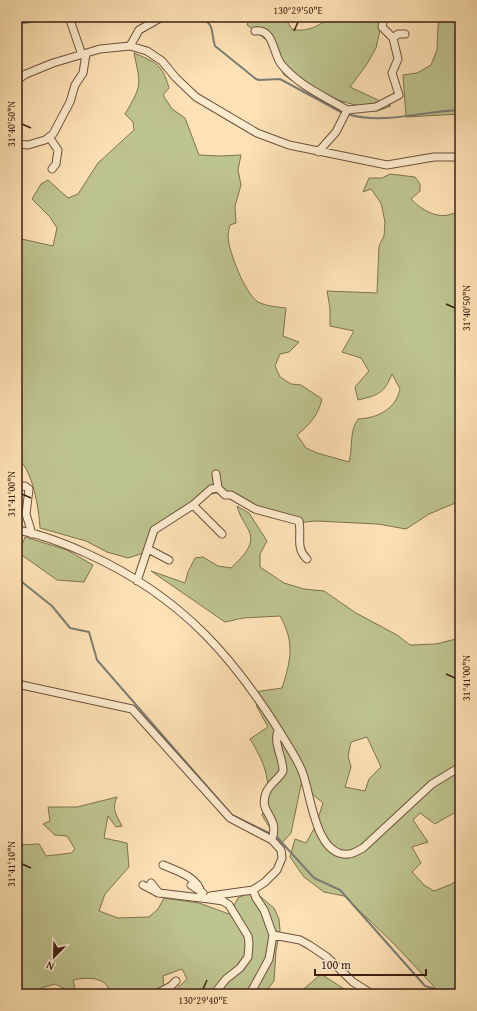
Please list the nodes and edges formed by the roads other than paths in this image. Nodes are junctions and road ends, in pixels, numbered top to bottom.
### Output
1 (69, 17) edge
2 (162, 17) edge
3 (222, 17) edge
4 (231, 17) edge
5 (384, 17) edge
6 (255, 31) dead end
7 (405, 34) dead end
8 (393, 38) junction
9 (130, 46) junction
10 (84, 55) junction
11 (17, 80) edge
12 (347, 110) junction
13 (49, 137) junction
14 (17, 144) edge
15 (318, 152) junction
16 (460, 157) edge
17 (52, 169) dead end
18 (216, 474) dead end
19 (17, 487) edge
20 (218, 488) junction
21 (193, 505) junction
22 (17, 530) edge
23 (32, 534) junction
24 (222, 534) dead end
25 (148, 549) junction
26 (307, 559) dead end
27 (169, 560) dead end
28 (137, 581) junction
29 (17, 684) edge
30 (278, 731) junction
31 (460, 767) edge
32 (272, 840) junction
33 (163, 865) dead end
34 (151, 883) dead end
35 (143, 885) dead end
36 (191, 885) dead end
37 (253, 890) junction
38 (158, 893) junction
39 (201, 893) junction
40 (210, 898) junction
41 (273, 935) junction
42 (176, 981) dead end
43 (156, 994) edge
44 (181, 994) edge
45 (187, 994) edge
46 (214, 994) edge
47 (250, 994) edge
48 (372, 994) edge

1 - 10 street
2 - 9 street
3 - 4 street
5 - 8 street
6 - 12 street
7 - 8 street
8 - 12 street
9 - 10 street
9 - 15 street
10 - 11 street
10 - 13 street
12 - 15 street
13 - 14 street
13 - 17 street
15 - 16 street
18 - 20 street
19 - 23 street
20 - 21 street
20 - 26 street
21 - 24 street
21 - 25 street
22 - 23 street
23 - 28 street
25 - 27 street
25 - 28 street
28 - 30 street
29 - 32 street
30 - 31 street
30 - 32 street
32 - 37 street
33 - 39 street
34 - 38 street
35 - 38 street
36 - 39 street
37 - 40 street
37 - 41 street
38 - 40 street
39 - 40 street
40 - 46 street
41 - 47 street
41 - 48 street
42 - 43 street
44 - 45 street

